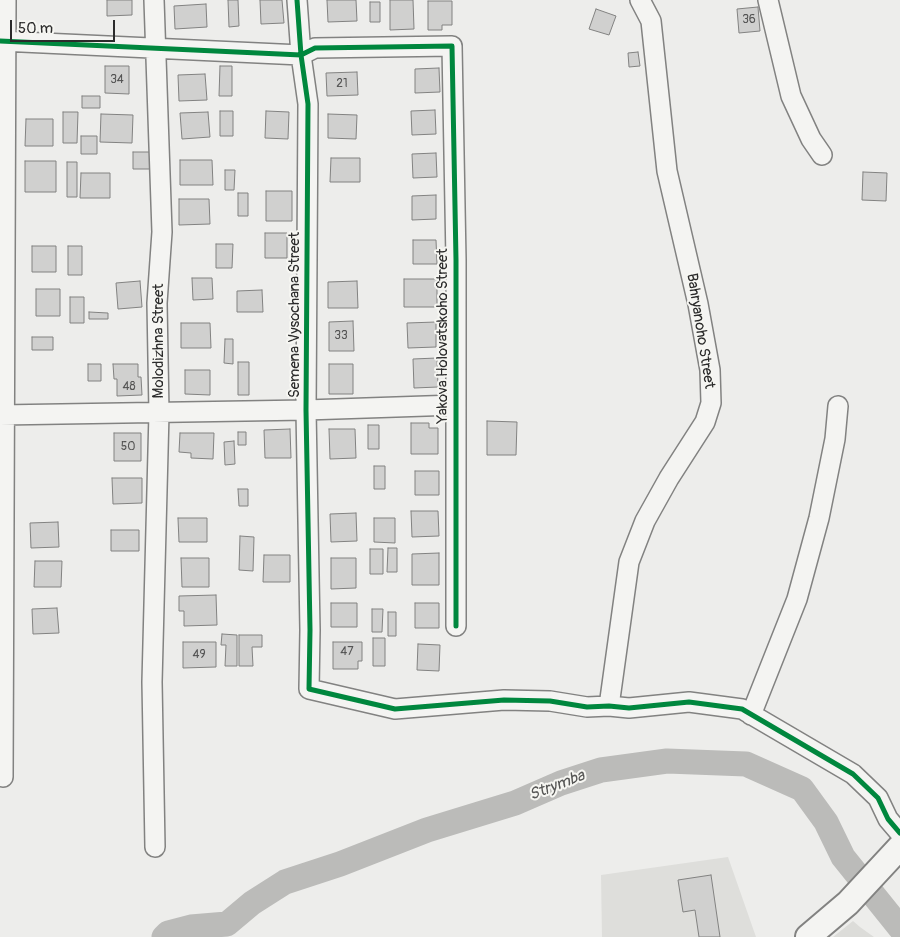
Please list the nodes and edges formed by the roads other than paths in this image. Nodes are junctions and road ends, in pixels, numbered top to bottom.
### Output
1 (6, 0) edge
2 (154, 0) edge
3 (297, 0) edge
4 (640, 0) edge
5 (768, 0) edge
6 (3, 41) edge
7 (157, 50) junction
8 (301, 55) junction
9 (822, 156) dead end
10 (456, 404) junction
11 (838, 406) dead end
12 (306, 410) junction
13 (159, 413) junction
14 (2, 415) edge
15 (456, 626) dead end
16 (609, 706) junction
17 (751, 714) junction
18 (3, 777) dead end
19 (900, 833) edge
20 (154, 847) dead end
21 (900, 847) edge
22 (808, 937) edge

1 - 6 street
2 - 7 street, Molodizhna Street
3 - 8 street, Semena Vysochana Street
4 - 16 street, Bahryanoho Street
5 - 9 street
6 - 7 street
6 - 14 street
7 - 8 street
7 - 13 street, Molodizhna Street
8 - 10 street, Yakova Holovatskoho Street
8 - 12 street, Semena Vysochana Street
10 - 12 street
10 - 15 street, Yakova Holovatskoho Street
11 - 17 street
12 - 13 street
12 - 16 street, Semena Vysochana Street
13 - 14 street
13 - 20 street, Molodizhna Street
14 - 18 street
16 - 17 street
17 - 19 street
21 - 22 main road

